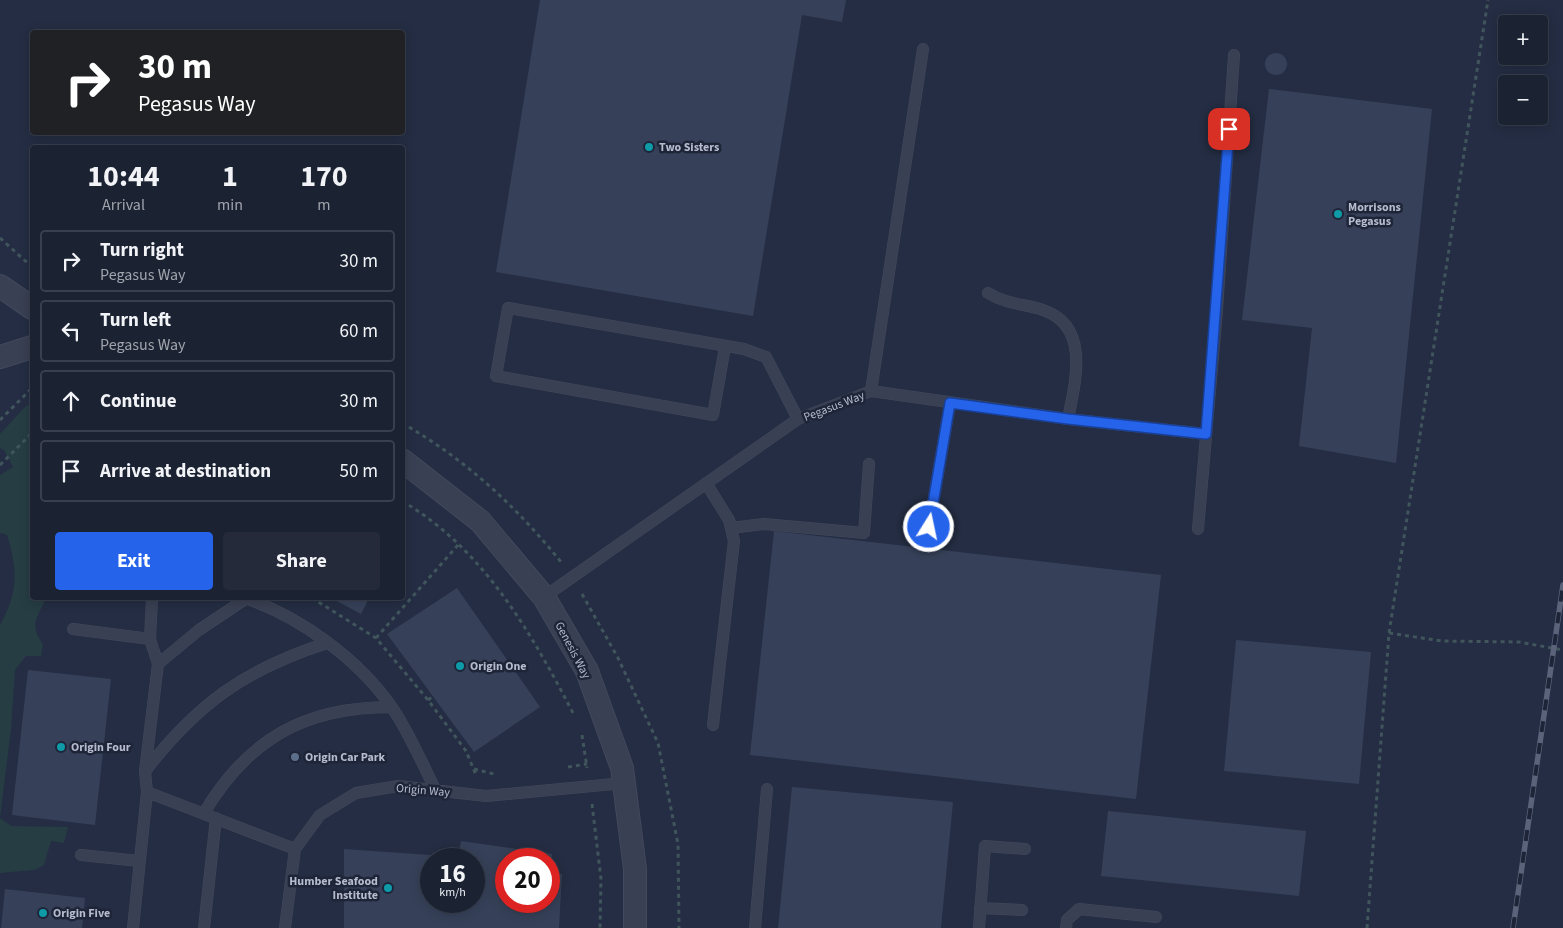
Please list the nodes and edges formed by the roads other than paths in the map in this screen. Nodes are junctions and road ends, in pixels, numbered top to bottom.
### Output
1 (923, 49) dead end
2 (1234, 56) dead end
3 (0, 286) edge
4 (988, 293) dead end
5 (30, 307) edge
6 (725, 347) junction
7 (30, 348) edge
8 (0, 357) edge
9 (871, 391) junction
10 (950, 403) junction
11 (798, 419) junction
12 (1068, 419) junction
13 (1206, 434) junction
14 (405, 462) edge
15 (869, 464) dead end
16 (706, 483) junction
17 (929, 527) dead end
18 (731, 528) junction
19 (1198, 529) dead end
20 (544, 597) junction
21 (152, 600) edge
22 (243, 600) edge
23 (250, 600) edge
24 (74, 630) dead end
25 (150, 639) junction
26 (327, 642) junction
27 (158, 664) junction
28 (391, 707) junction
29 (713, 725) dead end
30 (145, 771) junction
31 (624, 783) junction
32 (767, 789) dead end
33 (436, 790) junction
34 (148, 792) junction
35 (204, 813) junction
36 (216, 818) junction
37 (295, 849) junction
38 (1025, 849) dead end
39 (81, 855) dead end
40 (139, 861) junction
41 (980, 908) junction
42 (1022, 910) dead end
43 (1156, 917) dead end
44 (1066, 924) edge
45 (133, 928) edge
46 (204, 928) edge
47 (285, 928) edge
48 (635, 928) edge
49 (755, 928) edge
50 (978, 928) edge

1 - 9 lane
2 - 13 lane
3 - 5 street
4 - 12 lane
6 - 6 lane
6 - 11 lane
7 - 8 street
9 - 10 lane, Pegasus Way
9 - 11 lane, Pegasus Way
10 - 12 lane, Pegasus Way
10 - 17 lane
11 - 16 lane, Pegasus Way
12 - 13 lane, Pegasus Way
13 - 19 lane
14 - 20 street, Genesis Way
15 - 18 lane
16 - 18 lane
16 - 20 lane, Pegasus Way
18 - 29 lane
20 - 31 street, Genesis Way
21 - 25 lane
22 - 27 lane
23 - 26 lane
24 - 25 lane
25 - 27 lane
26 - 28 lane
26 - 30 lane
27 - 30 lane
28 - 33 lane
28 - 35 lane
30 - 34 lane
31 - 33 lane, Origin Way
31 - 48 street, Genesis Way
32 - 49 lane
33 - 37 lane, Origin Way
34 - 35 lane
34 - 40 lane
35 - 36 lane
36 - 37 lane
36 - 46 lane
37 - 47 lane, Origin Way
38 - 41 lane
39 - 40 lane
40 - 45 lane
41 - 42 lane
41 - 50 lane
43 - 44 lane

